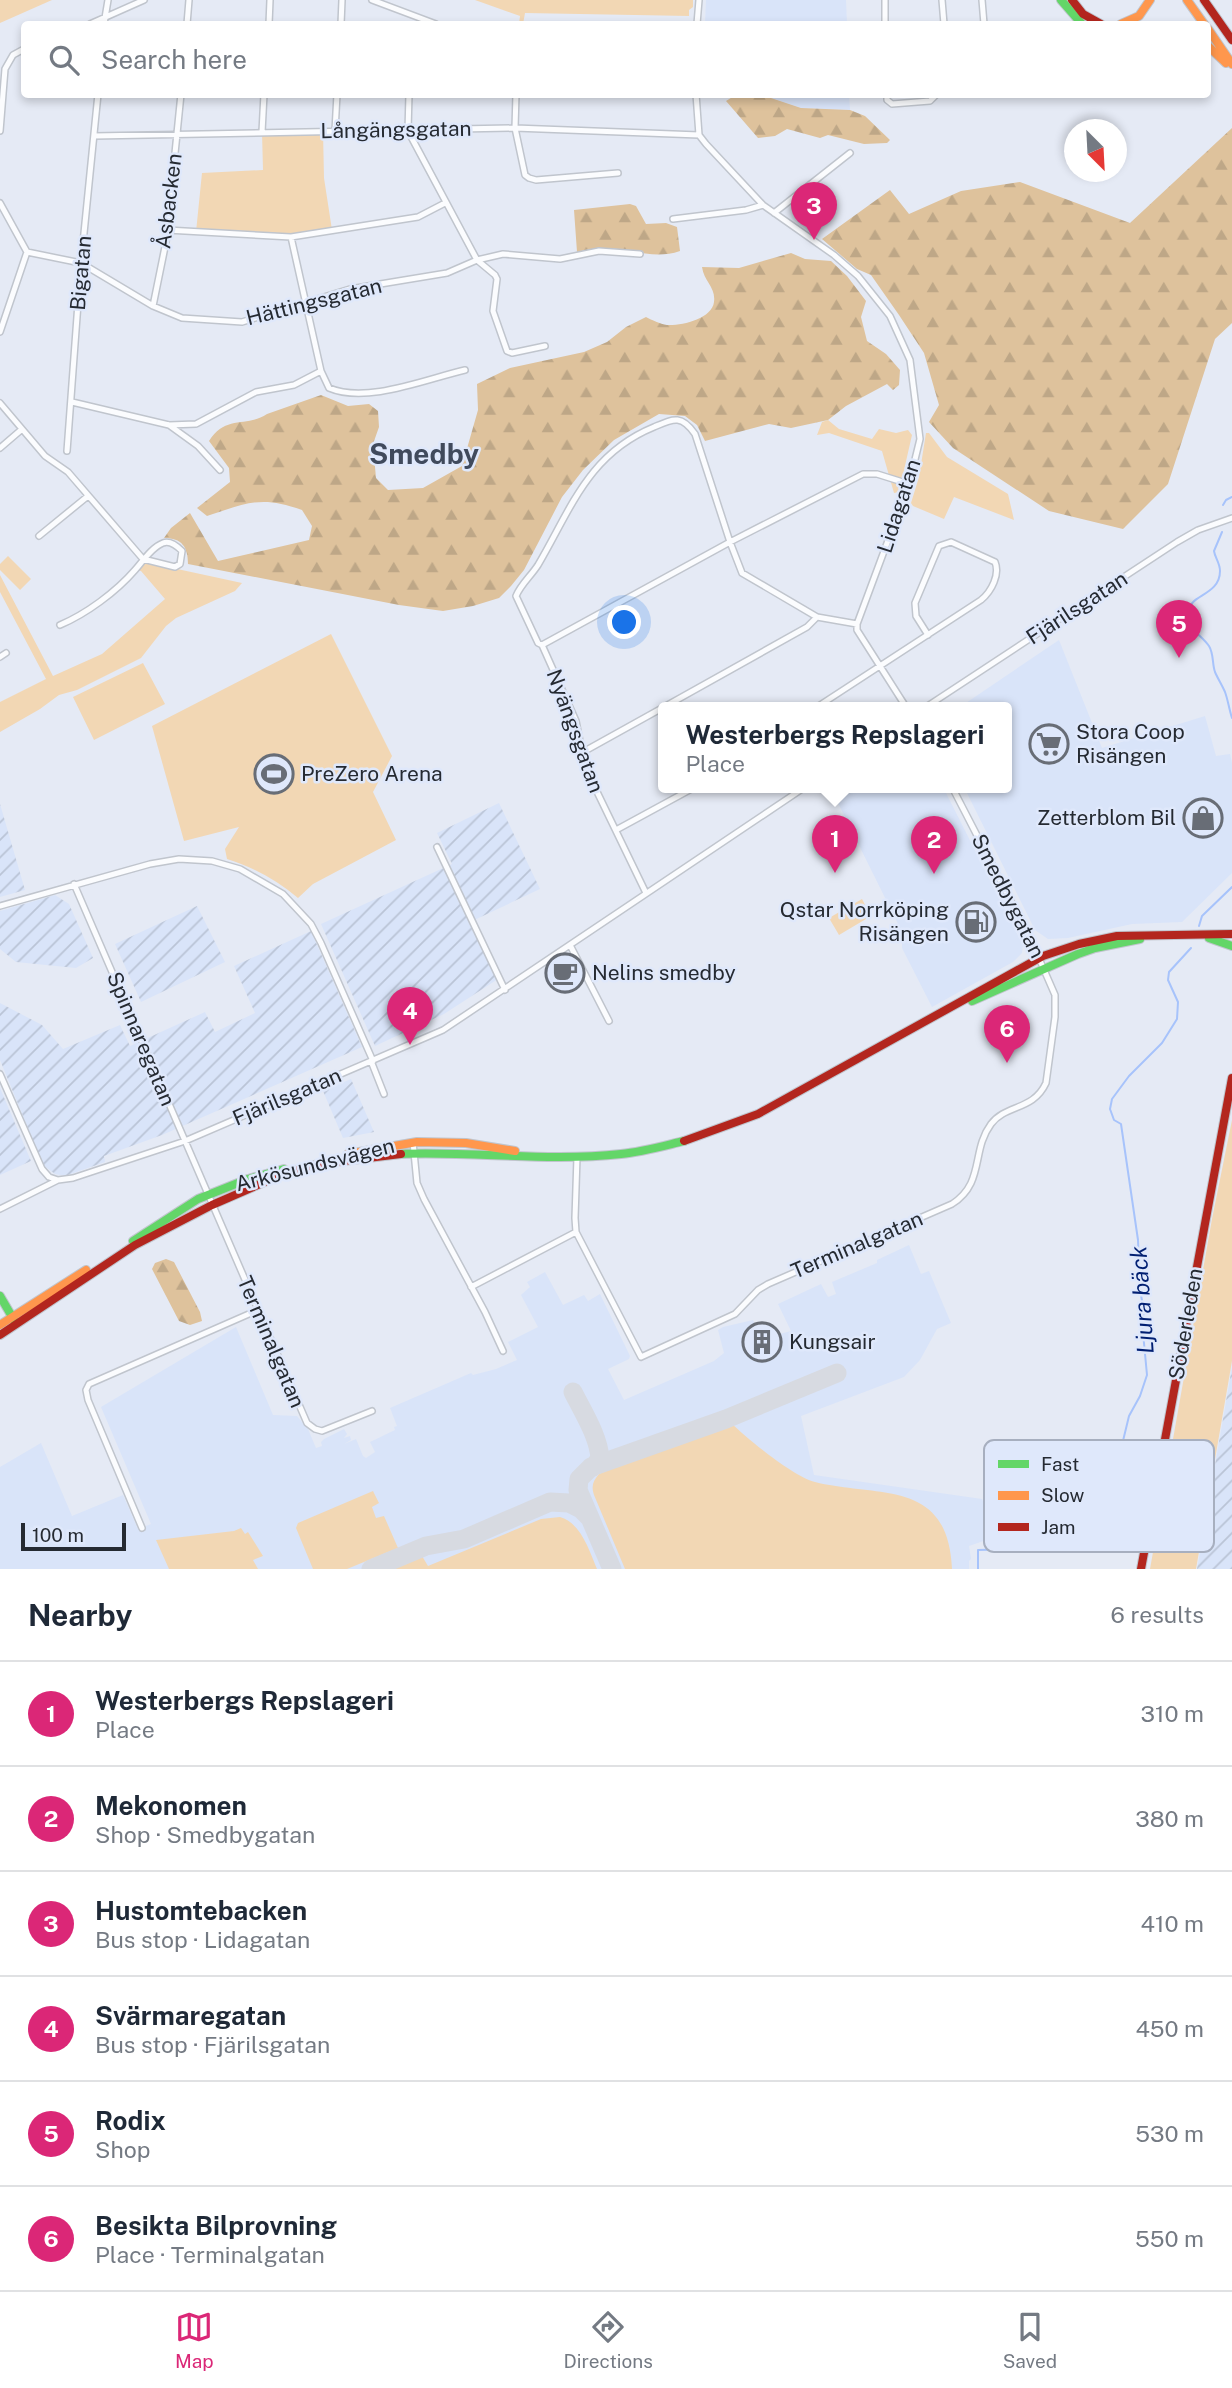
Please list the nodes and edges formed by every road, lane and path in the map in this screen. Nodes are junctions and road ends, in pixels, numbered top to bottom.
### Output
1 (108, 0) edge
2 (144, 0) edge
3 (189, 0) edge
4 (270, 0) edge
5 (342, 0) edge
6 (372, 0) edge
7 (699, 0) edge
8 (885, 0) edge
9 (942, 0) edge
10 (982, 0) edge
11 (1061, 0) edge
12 (1072, 0) edge
13 (1150, 0) edge
14 (1187, 0) edge
15 (1204, 0) edge
16 (416, 17) junction
17 (104, 21) edge
18 (187, 21) edge
19 (269, 21) edge
20 (341, 21) edge
21 (415, 21) edge
22 (427, 21) edge
23 (697, 21) edge
24 (885, 21) edge
25 (944, 21) edge
26 (984, 21) edge
27 (1079, 21) edge
28 (1096, 21) edge
29 (1128, 21) edge
30 (1202, 21) edge
31 (1211, 34) edge
32 (1232, 40) edge
33 (1211, 48) edge
34 (21, 50) edge
35 (1232, 66) edge
36 (98, 98) edge
37 (181, 98) edge
38 (264, 98) edge
39 (337, 98) edge
40 (409, 98) edge
41 (516, 98) edge
42 (696, 98) edge
43 (887, 98) edge
44 (933, 98) edge
45 (515, 128) junction
46 (0, 131) edge
47 (335, 131) junction
48 (408, 131) junction
49 (262, 132) junction
50 (177, 134) junction
51 (699, 135) junction
52 (94, 136) junction
53 (850, 153) dead end
54 (618, 173) dead end
55 (445, 203) junction
56 (0, 204) edge
57 (763, 205) junction
58 (774, 212) junction
59 (673, 219) dead end
60 (167, 230) junction
61 (291, 237) junction
62 (27, 252) junction
63 (640, 254) dead end
64 (477, 260) junction
65 (81, 263) junction
66 (305, 303) junction
67 (153, 306) junction
68 (0, 332) edge
69 (545, 346) dead end
70 (465, 370) dead end
71 (321, 371) junction
72 (72, 402) junction
73 (0, 403) edge
74 (169, 425) junction
75 (21, 430) junction
76 (0, 448) edge
77 (67, 451) dead end
78 (220, 470) dead end
79 (909, 484) junction
80 (88, 496) junction
81 (1232, 518) edge
82 (39, 536) dead end
83 (730, 542) junction
84 (143, 559) junction
85 (817, 617) junction
86 (857, 624) junction
87 (60, 625) dead end
88 (928, 635) junction
89 (542, 645) junction
90 (879, 666) junction
91 (673, 702) edge
92 (825, 702) edge
93 (903, 702) edge
94 (934, 702) edge
95 (658, 710) edge
96 (583, 752) junction
97 (684, 793) edge
98 (796, 793) edge
99 (955, 793) edge
100 (616, 830) junction
101 (437, 846) dead end
102 (74, 884) junction
103 (646, 893) junction
104 (0, 905) edge
105 (1232, 933) edge
106 (1164, 936) junction
107 (1206, 937) junction
108 (570, 946) junction
109 (1232, 946) edge
110 (1040, 958) junction
111 (1044, 968) junction
112 (505, 990) junction
113 (932, 1020) junction
114 (609, 1021) dead end
115 (372, 1061) junction
116 (0, 1074) edge
117 (1232, 1079) edge
118 (384, 1094) dead end
119 (185, 1141) junction
120 (413, 1142) junction
121 (414, 1153) junction
122 (542, 1156) junction
123 (577, 1157) junction
124 (58, 1180) junction
125 (208, 1195) junction
126 (212, 1205) junction
127 (0, 1209) edge
128 (576, 1232) junction
129 (471, 1287) junction
130 (0, 1296) edge
131 (258, 1310) junction
132 (15, 1321) junction
133 (0, 1325) edge
134 (0, 1335) edge
135 (503, 1351) dead end
136 (372, 1411) dead end
137 (1165, 1440) edge
138 (142, 1528) dead end

1 - 17 street
2 - 17 street
3 - 18 street
4 - 19 street
5 - 20 street
6 - 16 street
7 - 23 street
8 - 24 street
9 - 25 street
10 - 26 street
11 - 27 main road
12 - 28 main road
13 - 29 main road
14 - 30 main road
15 - 32 main road
16 - 21 street
16 - 22 street
31 - 35 main road
33 - 35 main road
34 - 46 street
36 - 52 street, Bigatan
37 - 50 street, Åsbacken
38 - 49 street
39 - 47 street
40 - 48 street
41 - 45 street
42 - 51 street
43 - 44 street
45 - 48 street, Långängsgatan
45 - 51 street, Långängsgatan
45 - 54 street
47 - 48 street, Långängsgatan
47 - 49 street, Långängsgatan
48 - 55 street
49 - 50 street, Långängsgatan
50 - 52 street, Långängsgatan
50 - 60 street, Åsbacken
51 - 57 street, Lidagatan
52 - 65 street, Bigatan
53 - 58 street
55 - 61 street
55 - 64 street
56 - 62 street
57 - 58 street, Lidagatan
57 - 59 street
58 - 79 street, Lidagatan
60 - 61 street
60 - 67 street, Åsbacken
61 - 66 street
62 - 65 street, Hättingsgatan
62 - 68 street
63 - 64 street, Hättingsgatan
64 - 66 street, Hättingsgatan
64 - 69 street
65 - 67 street, Hättingsgatan
65 - 72 street, Bigatan
66 - 67 street, Hättingsgatan
66 - 71 street
70 - 71 street
71 - 74 street
72 - 74 street
72 - 77 street, Bigatan
73 - 75 street
74 - 78 street
75 - 76 street
75 - 80 street
79 - 83 street
79 - 86 street, Lidagatan
80 - 82 street
80 - 84 street
81 - 94 street, Fjärilsgatan
83 - 85 street
83 - 89 street
83 - 89 street
84 - 84 street
84 - 87 street
85 - 86 street
85 - 91 street
86 - 90 street
88 - 88 street
88 - 90 street
89 - 96 street, Nyängsgatan
90 - 92 street
90 - 93 street
95 - 96 street
96 - 100 street, Nyängsgatan
97 - 100 street
98 - 103 street, Fjärilsgatan
99 - 110 street, Smedbygatan
100 - 103 street, Nyängsgatan
101 - 112 street
102 - 104 street
102 - 115 street
102 - 119 street, Spinnaregatan
103 - 108 street, Fjärilsgatan
105 - 107 main road, Arkösundsvägen
106 - 107 main road, Arkösundsvägen
106 - 110 main road, Arkösundsvägen
106 - 111 main road, Arkösundsvägen
107 - 109 main road, Arkösundsvägen
108 - 112 street, Fjärilsgatan
108 - 114 street
110 - 111 street, Smedbygatan
110 - 113 main road, Arkösundsvägen
111 - 113 main road, Arkösundsvägen
111 - 128 street, Terminalgatan
112 - 115 street, Fjärilsgatan
113 - 123 main road, Arkösundsvägen
115 - 118 street
115 - 119 street, Fjärilsgatan
116 - 124 street
117 - 137 main road, Söderleden
119 - 124 street, Fjärilsgatan
119 - 125 street, Spinnaregatan
120 - 121 street
120 - 122 main road, Arkösundsvägen
120 - 125 main road, Arkösundsvägen
121 - 122 main road, Arkösundsvägen
121 - 126 main road, Arkösundsvägen
121 - 129 street
122 - 123 main road, Arkösundsvägen
123 - 128 street, Terminalgatan
124 - 127 street, Fjärilsgatan
125 - 126 street, Terminalgatan
125 - 132 main road, Arkösundsvägen
126 - 131 street, Terminalgatan
126 - 132 main road, Arkösundsvägen
128 - 129 street
129 - 135 street
130 - 132 main road
131 - 136 street, Terminalgatan
131 - 138 street
132 - 133 main road, Arkösundsvägen
132 - 134 main road, Arkösundsvägen

